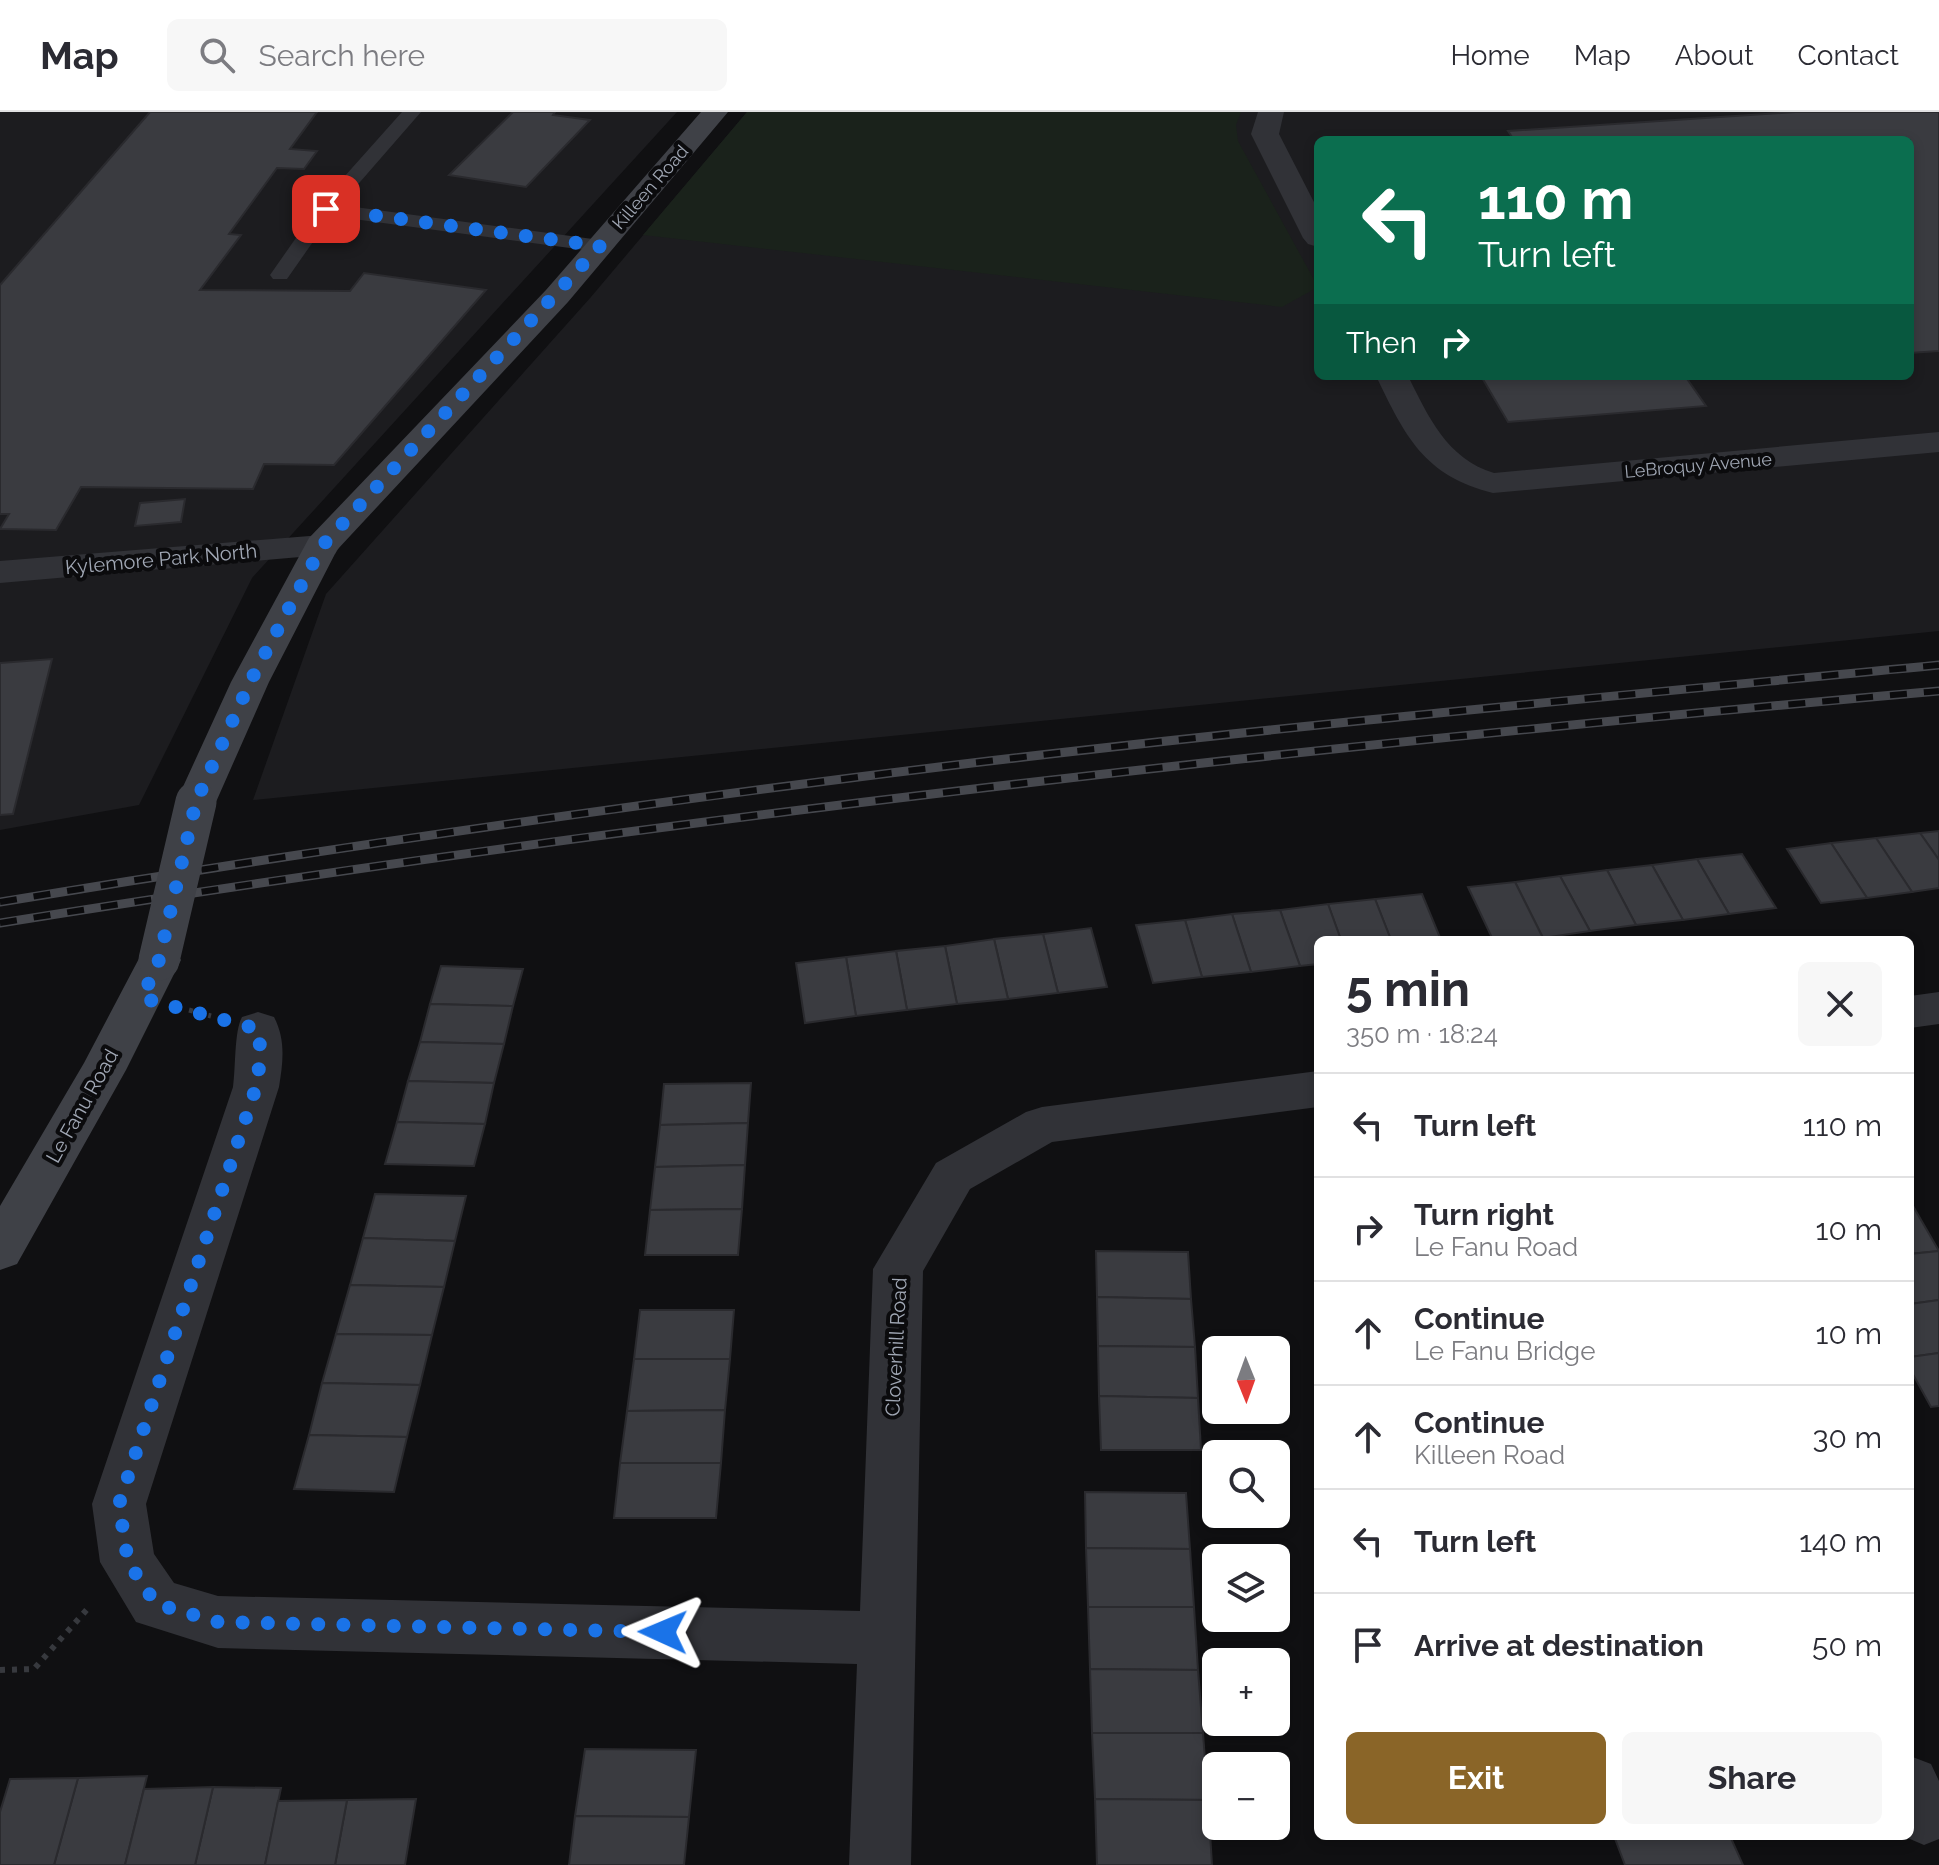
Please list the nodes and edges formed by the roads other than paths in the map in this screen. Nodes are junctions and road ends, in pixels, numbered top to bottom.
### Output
1 (412, 112) edge
2 (715, 112) edge
3 (1271, 112) edge
4 (326, 209) junction
5 (1314, 230) edge
6 (600, 246) junction
7 (280, 275) dead end
8 (1394, 380) edge
9 (1939, 442) edge
10 (322, 546) junction
11 (0, 572) edge
12 (196, 802) joint
13 (1939, 1008) edge
14 (1914, 1011) edge
15 (258, 1029) road end
16 (1314, 1090) edge
17 (0, 1250) edge
18 (887, 1638) junction
19 (880, 1865) edge

1 - 4 lane
2 - 6 street, Killeen Road
3 - 5 street
4 - 6 lane
4 - 7 lane
6 - 10 street, Killeen Road
8 - 9 street, LeBroquy Avenue
10 - 11 street, Kylemore Park North
10 - 12 street, Killeen Road
12 - 17 street, Le Fanu Road, bridge
13 - 14 street
15 - 18 street
16 - 18 street, Cloverhill Road
18 - 19 street, Cloverhill Road

